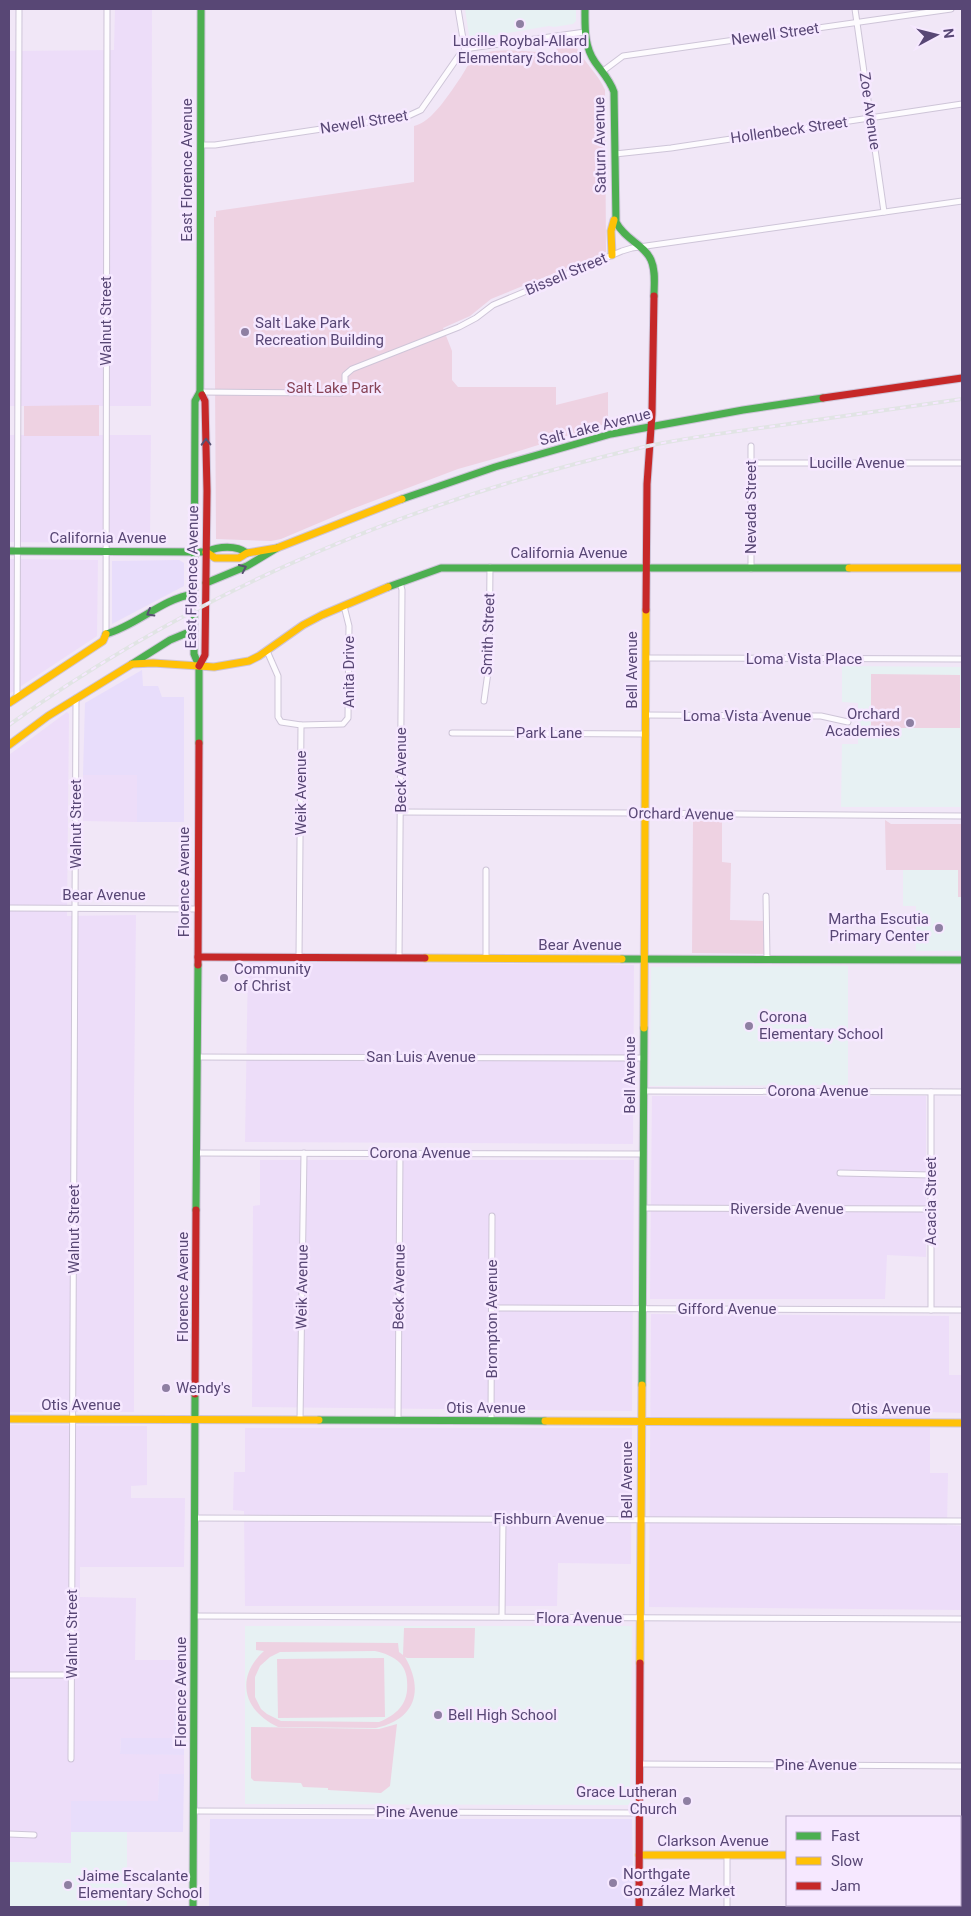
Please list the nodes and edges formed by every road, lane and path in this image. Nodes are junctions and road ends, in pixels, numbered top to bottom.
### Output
1 (19, 9) edge
2 (107, 9) edge
3 (201, 9) edge
4 (458, 9) edge
5 (585, 9) edge
6 (855, 9) edge
7 (951, 9) edge
8 (857, 22) junction
9 (585, 32) junction
10 (464, 51) junction
11 (603, 71) junction
12 (962, 104) edge
13 (871, 118) junction
14 (201, 145) junction
15 (615, 154) junction
16 (962, 201) edge
17 (884, 212) junction
18 (615, 217) junction
19 (641, 248) junction
20 (612, 255) junction
21 (962, 378) edge
22 (200, 392) junction
23 (651, 426) junction
24 (751, 446) dead end
25 (751, 463) junction
26 (962, 464) edge
27 (277, 548) junction
28 (13, 551) edge
29 (106, 552) junction
30 (194, 552) junction
31 (206, 552) junction
32 (490, 567) junction
33 (647, 567) junction
34 (751, 568) junction
35 (962, 568) edge
36 (400, 582) junction
37 (206, 583) junction
38 (194, 594) junction
39 (344, 606) junction
40 (194, 630) junction
41 (106, 634) junction
42 (267, 651) junction
43 (646, 658) junction
44 (962, 659) edge
45 (132, 664) junction
46 (199, 666) junction
47 (16, 697) junction
48 (76, 698) junction
49 (484, 701) dead end
50 (9, 703) edge
51 (646, 715) junction
52 (848, 722) dead end
53 (301, 725) junction
54 (452, 733) dead end
55 (646, 734) junction
56 (9, 745) edge
57 (400, 812) junction
58 (645, 813) junction
59 (962, 816) edge
60 (486, 870) dead end
61 (766, 896) dead end
62 (9, 908) edge
63 (75, 909) junction
64 (198, 909) junction
65 (198, 957) junction
66 (300, 957) junction
67 (399, 958) junction
68 (486, 958) junction
69 (644, 958) junction
70 (768, 959) junction
71 (962, 960) edge
72 (197, 1057) junction
73 (644, 1058) junction
74 (644, 1091) junction
75 (931, 1092) junction
76 (962, 1092) edge
77 (197, 1153) junction
78 (304, 1153) junction
79 (400, 1153) junction
80 (643, 1154) junction
81 (840, 1173) dead end
82 (931, 1175) junction
83 (643, 1208) junction
84 (931, 1209) junction
85 (492, 1216) dead end
86 (492, 1308) junction
87 (642, 1309) junction
88 (931, 1310) junction
89 (962, 1310) edge
90 (9, 1419) edge
91 (73, 1419) junction
92 (196, 1420) junction
93 (300, 1420) junction
94 (398, 1421) junction
95 (492, 1421) junction
96 (642, 1422) junction
97 (962, 1423) edge
98 (195, 1518) junction
99 (503, 1519) junction
100 (641, 1520) junction
101 (962, 1521) edge
102 (195, 1616) junction
103 (502, 1617) junction
104 (640, 1618) junction
105 (962, 1619) edge
106 (9, 1675) edge
107 (72, 1675) junction
108 (71, 1759) dead end
109 (640, 1764) junction
110 (962, 1766) edge
111 (194, 1811) junction
112 (639, 1813) junction
113 (9, 1834) edge
114 (34, 1834) dead end
115 (639, 1855) junction
116 (728, 1855) junction
117 (786, 1855) edge
118 (194, 1907) edge
119 (639, 1907) edge
120 (727, 1907) edge

1 - 28 street
2 - 29 street, Walnut Street
3 - 14 street, East Florence Avenue
4 - 10 street
5 - 9 street, Saturn Avenue
6 - 8 street, Zoe Avenue
7 - 8 street, Newell Street
8 - 11 street, Newell Street
8 - 13 street, Zoe Avenue
9 - 10 street
9 - 11 street, Saturn Avenue
10 - 14 street, Newell Street
11 - 15 street, Saturn Avenue
12 - 13 street, Hollenbeck Street
13 - 15 street, Hollenbeck Street
13 - 17 street, Zoe Avenue
14 - 22 street, East Florence Avenue
15 - 18 street, Saturn Avenue
16 - 17 street, Bissell Street
17 - 19 street, Bissell Street
18 - 19 street
18 - 20 street, Saturn Avenue
19 - 20 street, Bissell Street
19 - 23 street, Bell Avenue
20 - 22 street, Bissell Street
21 - 23 street, Salt Lake Avenue
22 - 30 street, East Florence Avenue
31 -> 22 street, East Florence Avenue
23 - 27 street, Salt Lake Avenue
23 - 33 street, Bell Avenue
24 - 25 street, Nevada Street
25 - 26 street, Lucille Avenue
25 - 34 street, Nevada Street
27 - 31 street, Salt Lake Avenue
37 -> 27 street
28 - 29 street, California Avenue
28 - 47 street
29 - 30 street, California Avenue
29 - 41 street, Walnut Street
30 - 31 street, California Avenue
30 - 38 street, East Florence Avenue
31 - 37 street, East Florence Avenue
32 - 33 street, California Avenue
32 - 36 street, California Avenue
32 - 49 street, Smith Street
33 - 34 street, California Avenue
33 - 43 street, Bell Avenue
34 - 35 street, California Avenue
36 - 39 street, California Avenue
36 - 57 street, Beck Avenue
37 - 46 street, East Florence Avenue
38 - 40 street, East Florence Avenue
38 -> 41 street
39 - 42 street, California Avenue
39 - 53 street, Anita Drive
40 - 45 street
40 - 46 street, East Florence Avenue
41 - 47 street
42 - 46 street, California Avenue
42 - 53 street
43 - 44 street, Loma Vista Place
43 - 51 street, Bell Avenue
45 - 46 street
45 - 48 street
46 - 64 street, Florence Avenue
47 - 50 street
48 - 56 street
48 - 63 street, Walnut Street
51 - 52 street, Loma Vista Avenue
51 - 55 street, Bell Avenue
53 - 66 street, Weik Avenue
54 - 55 street, Park Lane
55 - 58 street, Bell Avenue
57 - 58 street, Orchard Avenue
57 - 67 street, Beck Avenue
58 - 59 street, Orchard Avenue
58 - 69 street, Bell Avenue
60 - 68 street
61 - 70 street
62 - 63 street, Bear Avenue
63 - 64 street, Bear Avenue
63 - 91 street, Walnut Street
64 - 65 street, Florence Avenue
65 - 66 street, Bear Avenue
65 - 72 street, Florence Avenue
66 - 67 street, Bear Avenue
67 - 68 street, Bear Avenue
68 - 69 street, Bear Avenue
69 - 70 street, Bear Avenue
69 - 73 street, Bell Avenue
70 - 71 street, Bear Avenue
72 - 73 street, San Luis Avenue
72 - 77 street, Florence Avenue
73 - 74 street, Bell Avenue
74 - 75 street, Corona Avenue
74 - 80 street, Bell Avenue
75 - 76 street, Corona Avenue
75 - 82 street, Acacia Street
77 - 78 street, Corona Avenue
77 - 92 street, Florence Avenue
78 - 79 street, Corona Avenue
78 - 93 street, Weik Avenue
79 - 80 street, Corona Avenue
79 - 94 street, Beck Avenue
80 - 83 street, Bell Avenue
81 - 82 street
82 - 84 street, Acacia Street
83 - 84 street, Riverside Avenue
83 - 87 street, Bell Avenue
84 - 88 street, Acacia Street
85 - 86 street, Brompton Avenue
86 - 87 street, Gifford Avenue
86 - 95 street, Brompton Avenue
87 - 88 street, Gifford Avenue
87 - 96 street, Bell Avenue
88 - 89 street, Gifford Avenue
90 - 91 street, Otis Avenue
91 - 92 street, Otis Avenue
91 - 107 street, Walnut Street
92 - 93 street, Otis Avenue
92 - 98 street, Florence Avenue
93 - 94 street, Otis Avenue
94 - 95 street, Otis Avenue
95 - 96 street, Otis Avenue
96 - 97 street, Otis Avenue
96 - 100 street, Bell Avenue
98 - 99 street, Fishburn Avenue
98 - 102 street, Florence Avenue
99 - 100 street, Fishburn Avenue
99 - 103 street
100 - 101 street, Fishburn Avenue
100 - 104 street, Bell Avenue
102 - 103 street, Flora Avenue
102 - 111 street, Florence Avenue
103 - 104 street, Flora Avenue
104 - 105 street, Flora Avenue
104 - 109 street, Bell Avenue
106 - 107 street
107 - 108 street, Walnut Street
109 - 110 street, Pine Avenue
109 - 112 street, Bell Avenue
111 - 112 street, Pine Avenue
111 - 118 street, Florence Avenue
112 - 115 street, Bell Avenue
113 - 114 street
115 - 116 street, Clarkson Avenue
115 - 119 street, Bell Avenue
116 - 117 street, Clarkson Avenue
116 - 120 street

